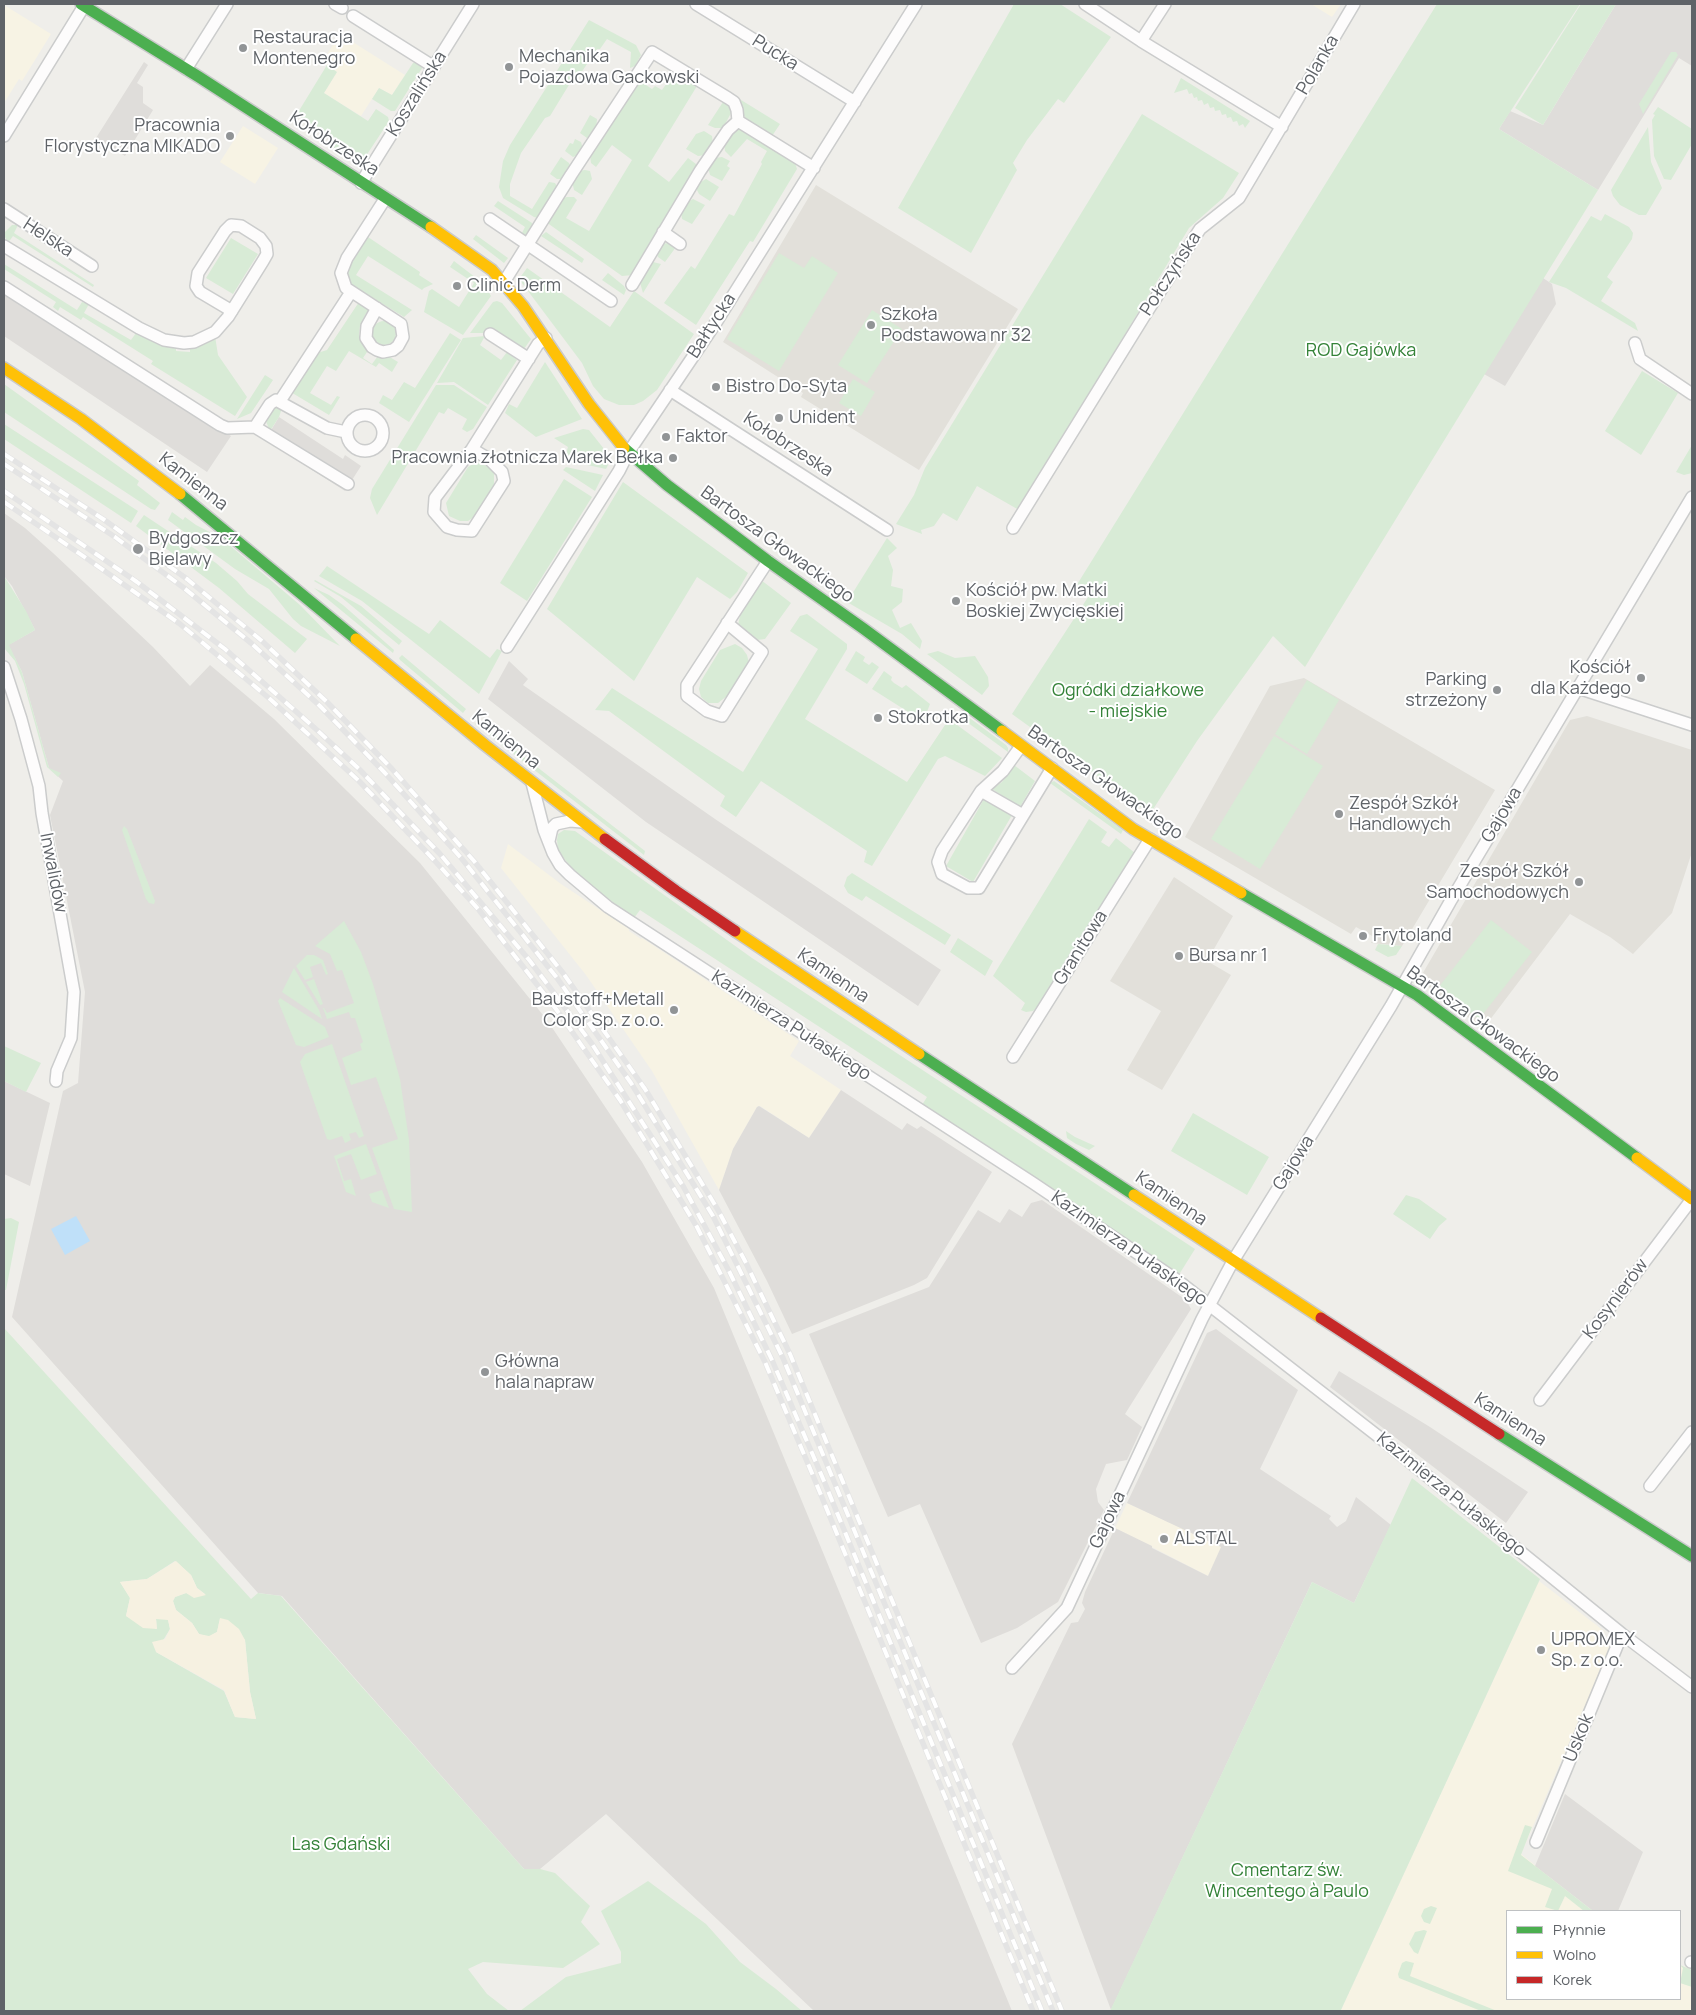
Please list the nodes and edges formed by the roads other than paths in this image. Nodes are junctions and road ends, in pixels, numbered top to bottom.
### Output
1 (83, 4) edge
2 (227, 4) edge
3 (473, 4) edge
4 (696, 4) edge
5 (916, 4) edge
6 (1085, 4) edge
7 (1165, 4) edge
8 (1354, 4) edge
9 (353, 16) dead end
10 (1141, 41) junction
11 (434, 66) junction
12 (186, 69) junction
13 (855, 102) junction
14 (738, 121) junction
15 (1282, 127) junction
16 (4, 136) edge
17 (814, 168) junction
18 (362, 183) junction
19 (385, 199) junction
20 (6, 215) edge
21 (490, 219) dead end
22 (663, 232) junction
23 (528, 244) junction
24 (680, 244) dead end
25 (4, 246) edge
26 (92, 266) dead end
27 (504, 282) junction
28 (632, 285) dead end
29 (4, 287) edge
30 (351, 292) junction
31 (611, 301) dead end
32 (377, 308) dead end
33 (232, 311) junction
34 (490, 334) dead end
35 (546, 338) junction
36 (1635, 344) dead end
37 (529, 359) junction
38 (4, 368) edge
39 (670, 390) junction
40 (1692, 394) edge
41 (280, 401) junction
42 (256, 427) junction
43 (346, 432) dead end
44 (472, 449) junction
45 (628, 452) junction
46 (348, 484) dead end
47 (1692, 497) edge
48 (1013, 528) dead end
49 (888, 530) dead end
50 (768, 561) junction
51 (727, 623) junction
52 (507, 647) dead end
53 (4, 667) edge
54 (1578, 688) junction
55 (1692, 725) edge
56 (1021, 746) junction
57 (1052, 768) junction
58 (532, 783) junction
59 (981, 791) junction
60 (1024, 814) junction
61 (582, 822) junction
62 (1150, 839) junction
63 (548, 842) junction
64 (1402, 986) junction
65 (1013, 1057) dead end
66 (56, 1081) dead end
67 (1692, 1199) edge
68 (1233, 1261) junction
69 (1209, 1305) junction
70 (1540, 1400) dead end
71 (1692, 1432) edge
72 (1650, 1486) dead end
73 (1690, 1556) edge
74 (1622, 1634) junction
75 (1012, 1668) dead end
76 (1692, 1687) edge
77 (1536, 1842) dead end

1 - 12 main road, Kołobrzeska
1 - 16 street
2 - 12 street
3 - 11 street, Koszalińska
4 - 13 street, Pucka
5 - 13 street, Bałtycka
6 - 10 street
7 - 10 street
8 - 15 street, Polanka
9 - 11 street
10 - 15 street
11 - 18 street, Koszalińska
12 - 18 main road, Kołobrzeska
13 - 17 street, Bałtycka
14 - 17 street
14 - 22 street
14 - 23 street
15 - 48 street, Połczyńska
17 - 39 street, Bałtycka
18 - 19 main road, Kołobrzeska
19 - 27 main road, Kołobrzeska
19 - 30 street
20 - 26 street, Helska
21 - 23 street
22 - 24 street
22 - 28 street
23 - 27 street
23 - 31 street
25 - 33 street
27 - 35 main road, Kołobrzeska
29 - 42 street
30 - 32 street
30 - 41 street
33 - 33 street
34 - 37 street
35 - 37 street
35 - 45 main road, Bartosza Głowackiego
36 - 40 street
37 - 44 street
38 - 58 main road, Kamienna
39 - 45 street, Bałtycka
39 - 49 street, Kołobrzeska
41 - 42 street
41 - 43 street
42 - 46 street
44 - 44 street
45 - 50 main road, Bartosza Głowackiego
45 - 52 street, Bałtycka
47 - 54 street, Gajowa
50 - 51 street
50 - 56 main road, Bartosza Głowackiego
51 - 51 street
53 - 66 street, Inwalidów
54 - 55 street
54 - 64 street, Gajowa
56 - 57 main road, Bartosza Głowackiego
56 - 59 street
57 - 60 street
57 - 62 main road, Bartosza Głowackiego
58 - 61 main road, Kamienna
58 - 63 street, Kazimierza Pułaskiego
59 - 60 street
59 - 60 street
61 - 63 street
61 - 68 main road, Kamienna
62 - 64 main road, Bartosza Głowackiego
62 - 65 street, Granitowa
63 - 69 street, Kazimierza Pułaskiego
64 - 67 main road, Bartosza Głowackiego
64 - 68 street, Gajowa
67 - 70 street, Kosynierów
68 - 69 street, Gajowa
68 - 73 main road, Kamienna
69 - 74 street, Kazimierza Pułaskiego
69 - 75 street, Gajowa
71 - 72 street
74 - 76 street, Kazimierza Pułaskiego
74 - 77 street, Uskok

